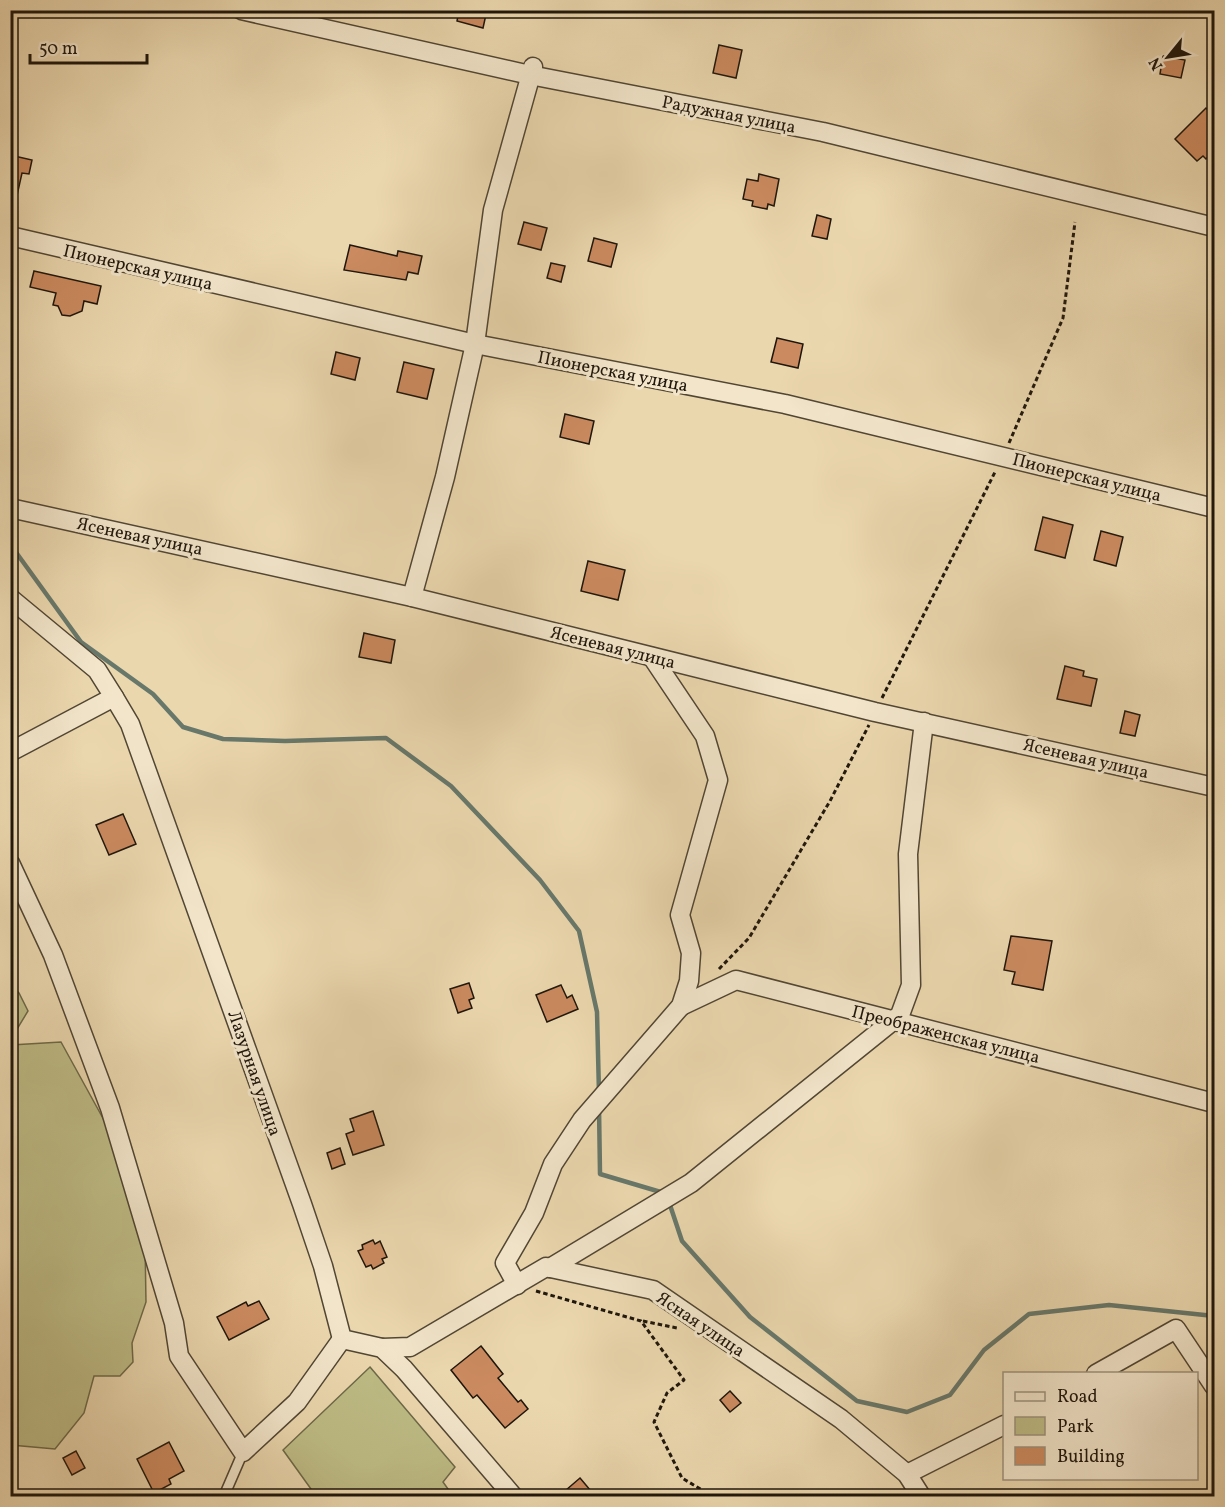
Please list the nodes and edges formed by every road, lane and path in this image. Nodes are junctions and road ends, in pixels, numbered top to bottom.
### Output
1 (241, 10) edge
2 (531, 71) junction
3 (1074, 222) dead end
4 (1215, 226) edge
5 (10, 237) edge
6 (475, 344) junction
7 (1003, 457) junction
8 (10, 508) edge
9 (1215, 508) edge
10 (412, 597) junction
11 (10, 598) edge
12 (652, 657) junction
13 (114, 697) junction
14 (875, 711) junction
15 (924, 722) junction
16 (10, 752) edge
17 (1215, 788) edge
18 (10, 863) edge
19 (715, 972) dead end
20 (681, 1006) junction
21 (893, 1020) junction
22 (1215, 1103) edge
23 (550, 1268) junction
24 (517, 1285) junction
25 (342, 1339) junction
26 (382, 1348) junction
27 (1100, 1372) edge
28 (1215, 1386) edge
29 (1003, 1426) edge
30 (243, 1452) junction
31 (907, 1474) junction
32 (224, 1497) edge
33 (513, 1497) edge
34 (712, 1497) edge
35 (921, 1497) edge

1 - 2 street, Радужная улица
2 - 4 street, Радужная улица
2 - 6 street
3 - 7 path
5 - 6 street, Пионерская улица
6 - 7 street, Пионерская улица
6 - 10 street
7 - 9 street, Пионерская улица
7 - 14 path
8 - 10 street, Ясеневая улица
10 - 12 street, Ясеневая улица
11 - 13 street, Лазурная улица
12 - 14 street, Ясеневая улица
12 - 20 street
13 - 16 street
13 - 25 street, Лазурная улица
14 - 15 street, Ясеневая улица
14 - 19 path
15 - 17 street, Ясеневая улица
15 - 21 street
18 - 30 street
20 - 21 street, Преображенская улица
20 - 24 street
21 - 22 street, Преображенская улица
21 - 23 street
23 - 24 street
23 - 31 street, Ясная улица
24 - 26 street
24 - 34 path
25 - 26 street
25 - 30 street
26 - 33 street
27 - 28 street
29 - 31 street
30 - 32 lane
31 - 35 street, Ясная улица

